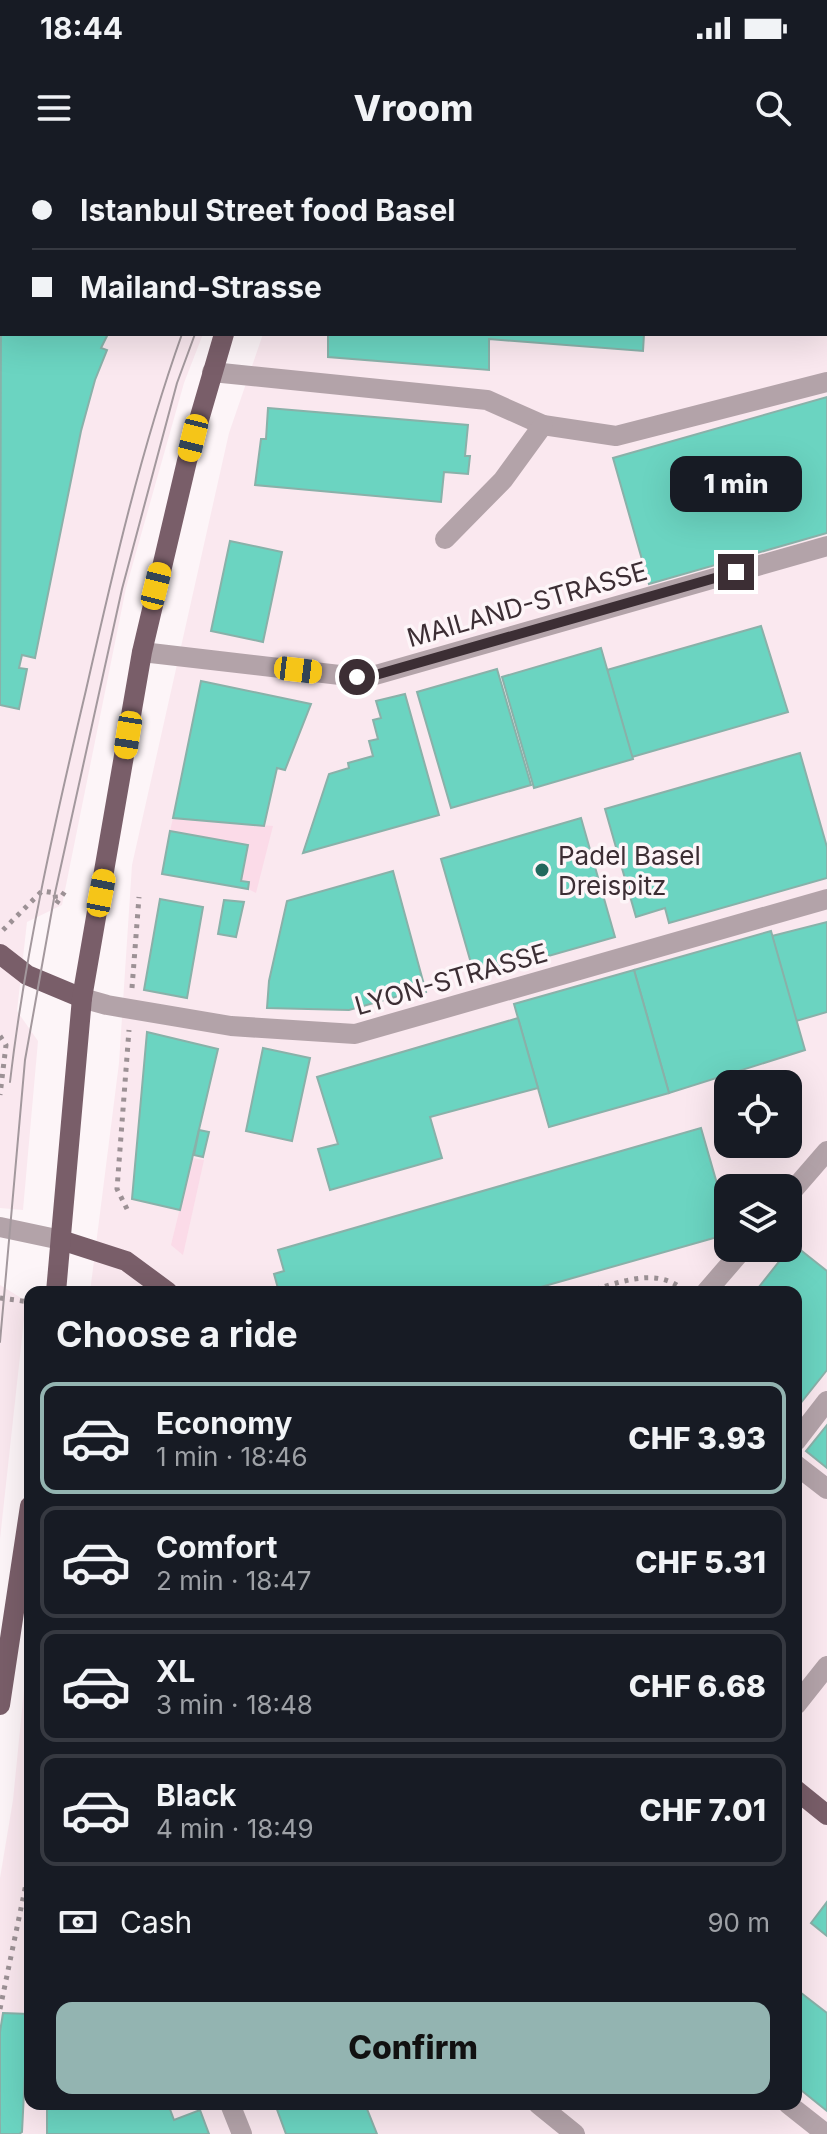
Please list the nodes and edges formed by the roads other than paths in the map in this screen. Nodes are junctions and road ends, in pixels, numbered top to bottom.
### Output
1 (223, 336) edge
2 (212, 372) junction
3 (827, 382) edge
4 (543, 425) junction
5 (445, 539) dead end
6 (827, 546) edge
7 (142, 652) junction
8 (827, 899) edge
9 (0, 954) edge
10 (82, 998) junction
11 (827, 1151) edge
12 (802, 1180) edge
13 (0, 1227) edge
14 (61, 1240) junction
15 (732, 1262) edge
16 (57, 1286) edge
17 (160, 1286) edge
18 (711, 1286) edge
19 (827, 1401) edge
20 (802, 1433) edge
21 (802, 1470) edge
22 (827, 1489) edge
23 (24, 1597) edge
24 (827, 1666) edge
25 (802, 1697) edge
26 (0, 1705) edge
27 (802, 1795) edge
28 (827, 1815) edge
29 (232, 2110) edge
30 (545, 2110) edge
31 (796, 2110) edge
32 (242, 2134) edge
33 (575, 2134) edge
34 (826, 2134) edge

1 - 2 main road
2 - 4 street
2 - 7 main road
3 - 4 street
4 - 5 street
6 - 7 street, MAILAND-STRASSE
7 - 10 main road
8 - 10 street, LYON-STRASSE
9 - 10 main road
10 - 14 main road
11 - 12 street
13 - 14 street
14 - 16 main road
14 - 17 main road
15 - 18 street
19 - 20 street
21 - 22 street
23 - 26 main road
24 - 25 street
27 - 28 main road
29 - 32 street
30 - 33 street
31 - 34 street

